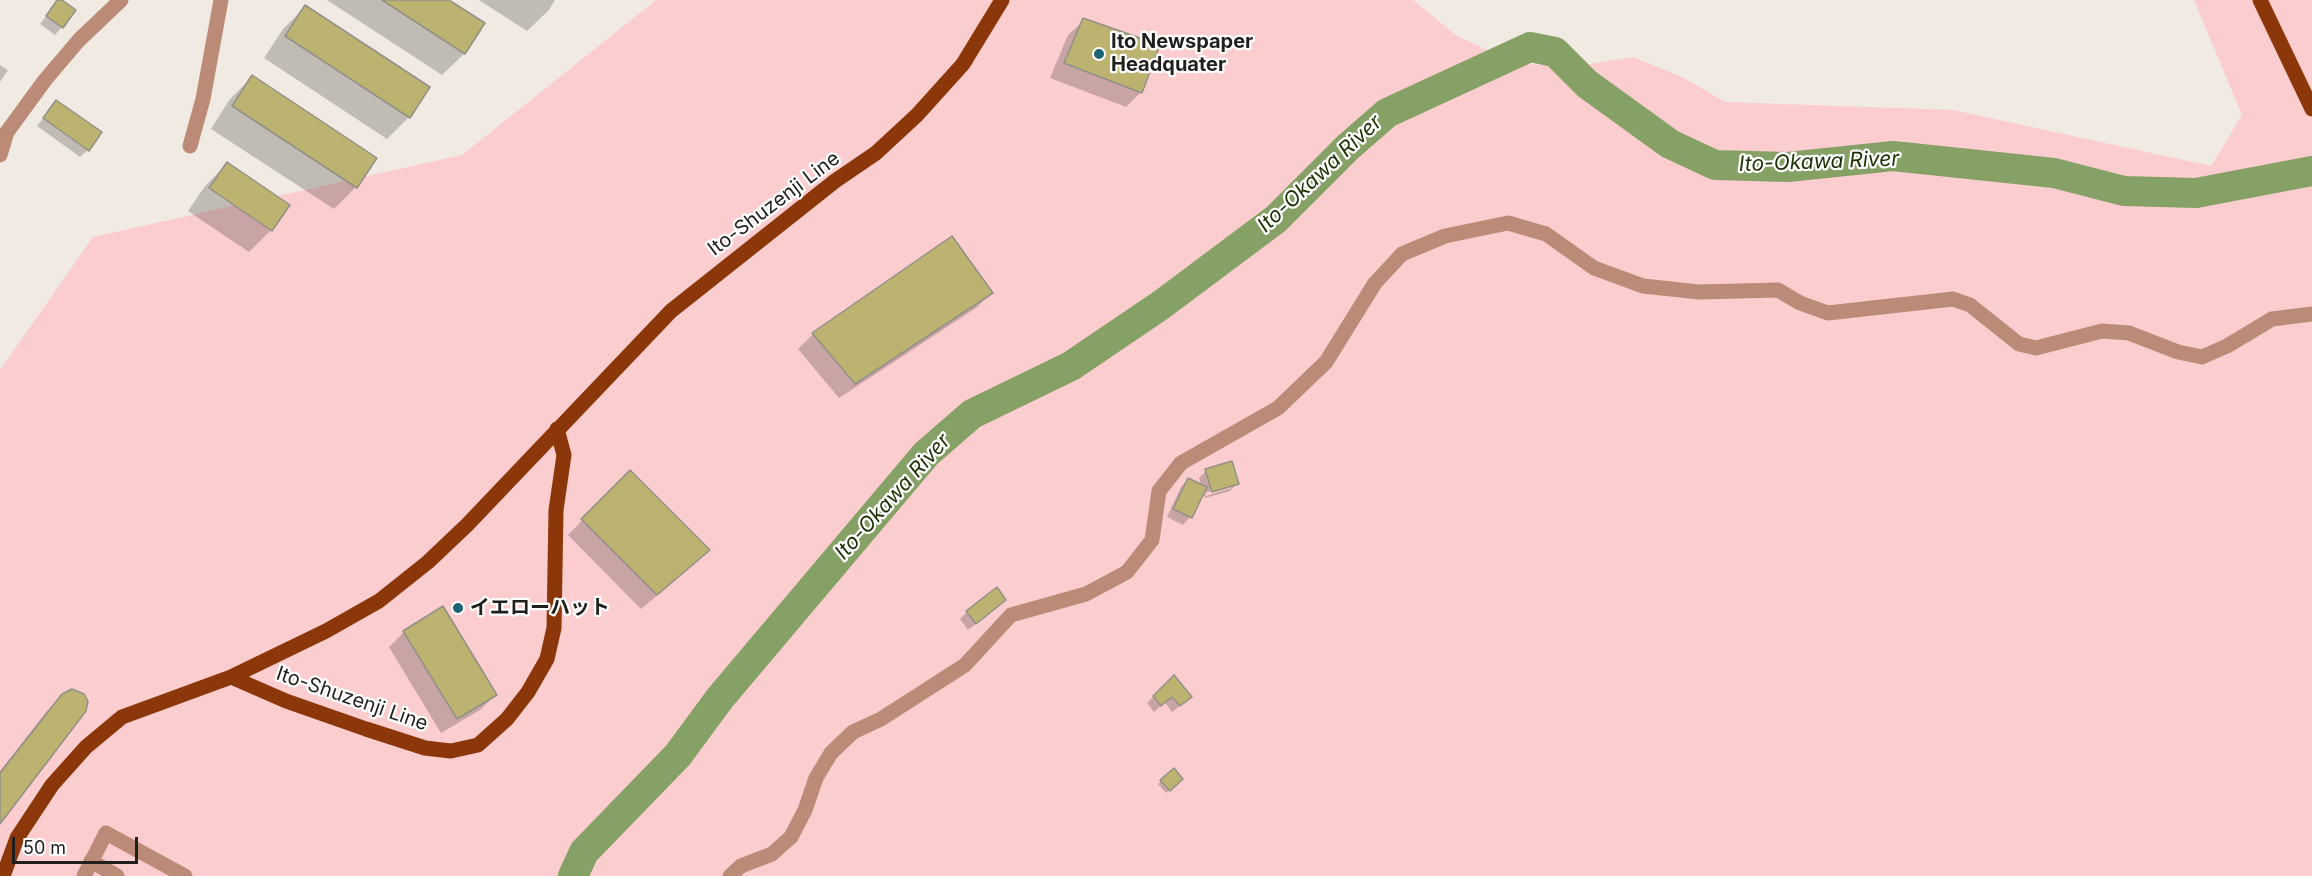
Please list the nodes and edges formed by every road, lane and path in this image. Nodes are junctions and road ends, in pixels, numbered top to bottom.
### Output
1 (121, 0) edge
2 (221, 0) edge
3 (1002, 0) edge
4 (2260, 0) edge
5 (2312, 110) edge
6 (190, 146) dead end
7 (0, 155) edge
8 (2312, 314) edge
9 (557, 429) junction
10 (231, 676) junction
11 (92, 861) junction
12 (3, 876) edge
13 (84, 876) edge
14 (117, 876) edge
15 (185, 876) edge
16 (730, 876) edge

1 - 7 street
2 - 6 street
3 - 9 main road, Ito-Shuzenji Line
4 - 5 main road
8 - 16 street
9 - 10 main road, Ito-Shuzenji Line
9 - 10 main road, Ito-Shuzenji Line
10 - 12 main road, Ito-Shuzenji Line
11 - 13 street
11 - 14 street
11 - 15 street

